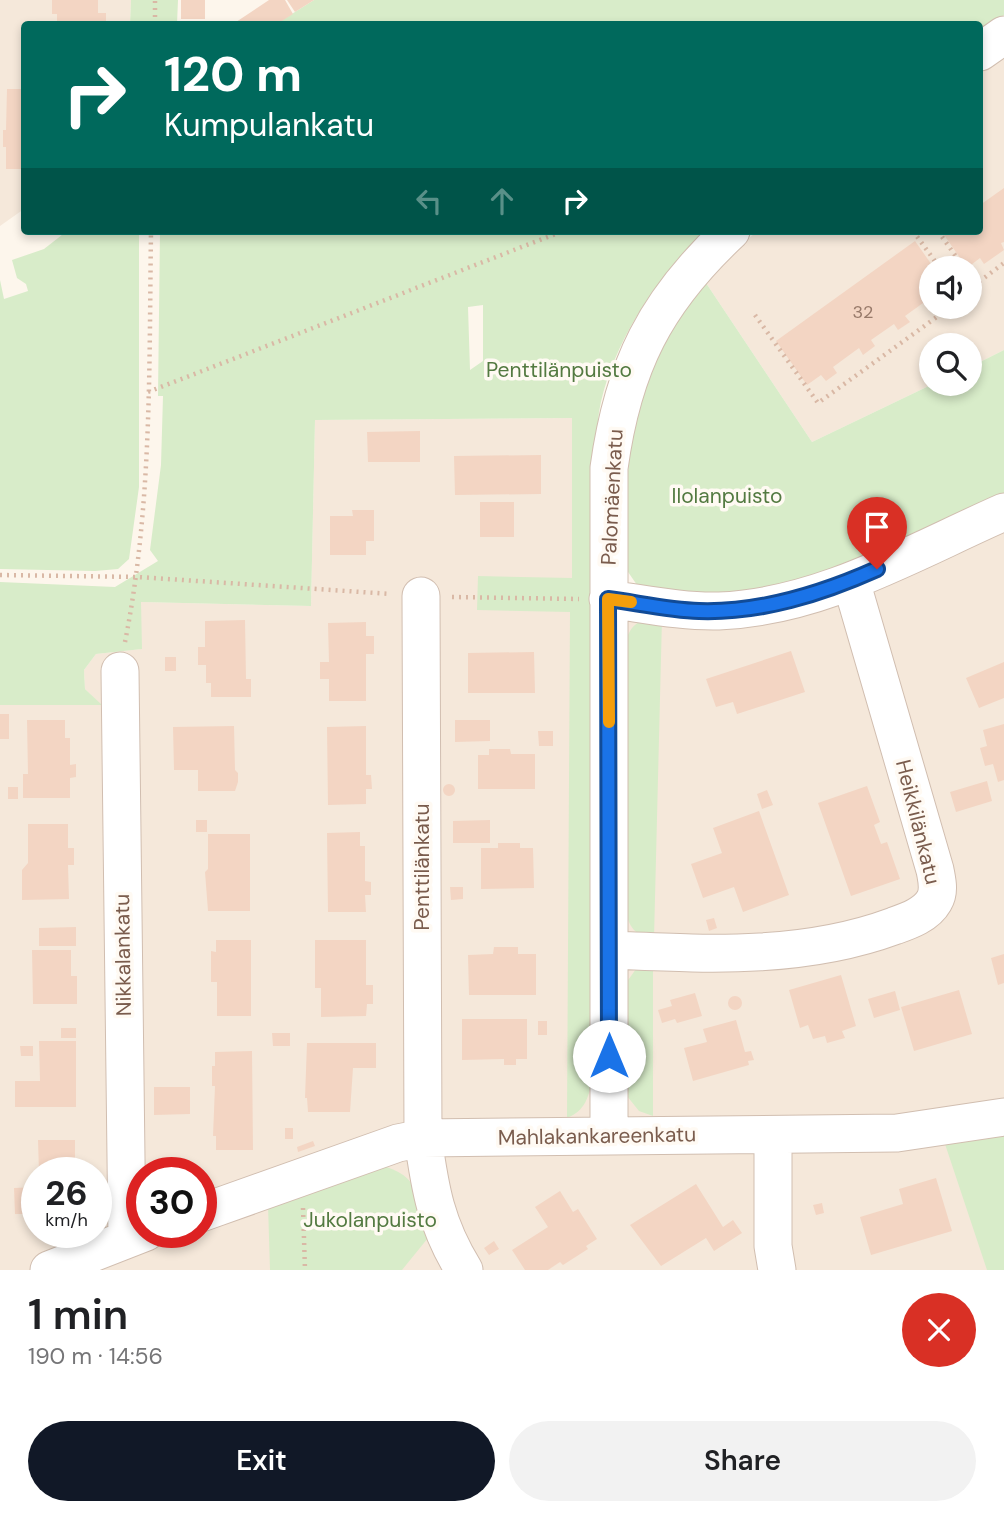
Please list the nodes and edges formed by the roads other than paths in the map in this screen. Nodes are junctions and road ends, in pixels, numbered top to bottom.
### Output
1 (1004, 35) edge
2 (983, 50) edge
3 (727, 235) edge
4 (1004, 512) edge
5 (851, 581) junction
6 (421, 596) road end
7 (608, 599) junction
8 (120, 671) road end
9 (610, 950) junction
10 (1004, 1117) edge
11 (609, 1135) junction
12 (773, 1135) junction
13 (423, 1138) junction
14 (134, 1157) edge
15 (217, 1208) edge
16 (126, 1241) edge
17 (93, 1262) edge
18 (49, 1270) edge
19 (464, 1270) edge
20 (777, 1270) edge

1 - 2 street
3 - 7 street, Palomäenkatu
4 - 5 street
5 - 7 street
5 - 9 street, Heikkilänkatu
6 - 13 street, Penttilänkatu
7 - 9 street, Palomäenkatu
8 - 14 street, Nikkalankatu
9 - 11 street, Palomäenkatu
10 - 12 street, Mahlakankareenkatu
11 - 12 street, Mahlakankareenkatu
11 - 13 street, Mahlakankareenkatu
12 - 20 street
13 - 15 street, Mahlakankareenkatu
13 - 19 street, Penttilänkatu
16 - 17 street
17 - 18 street

